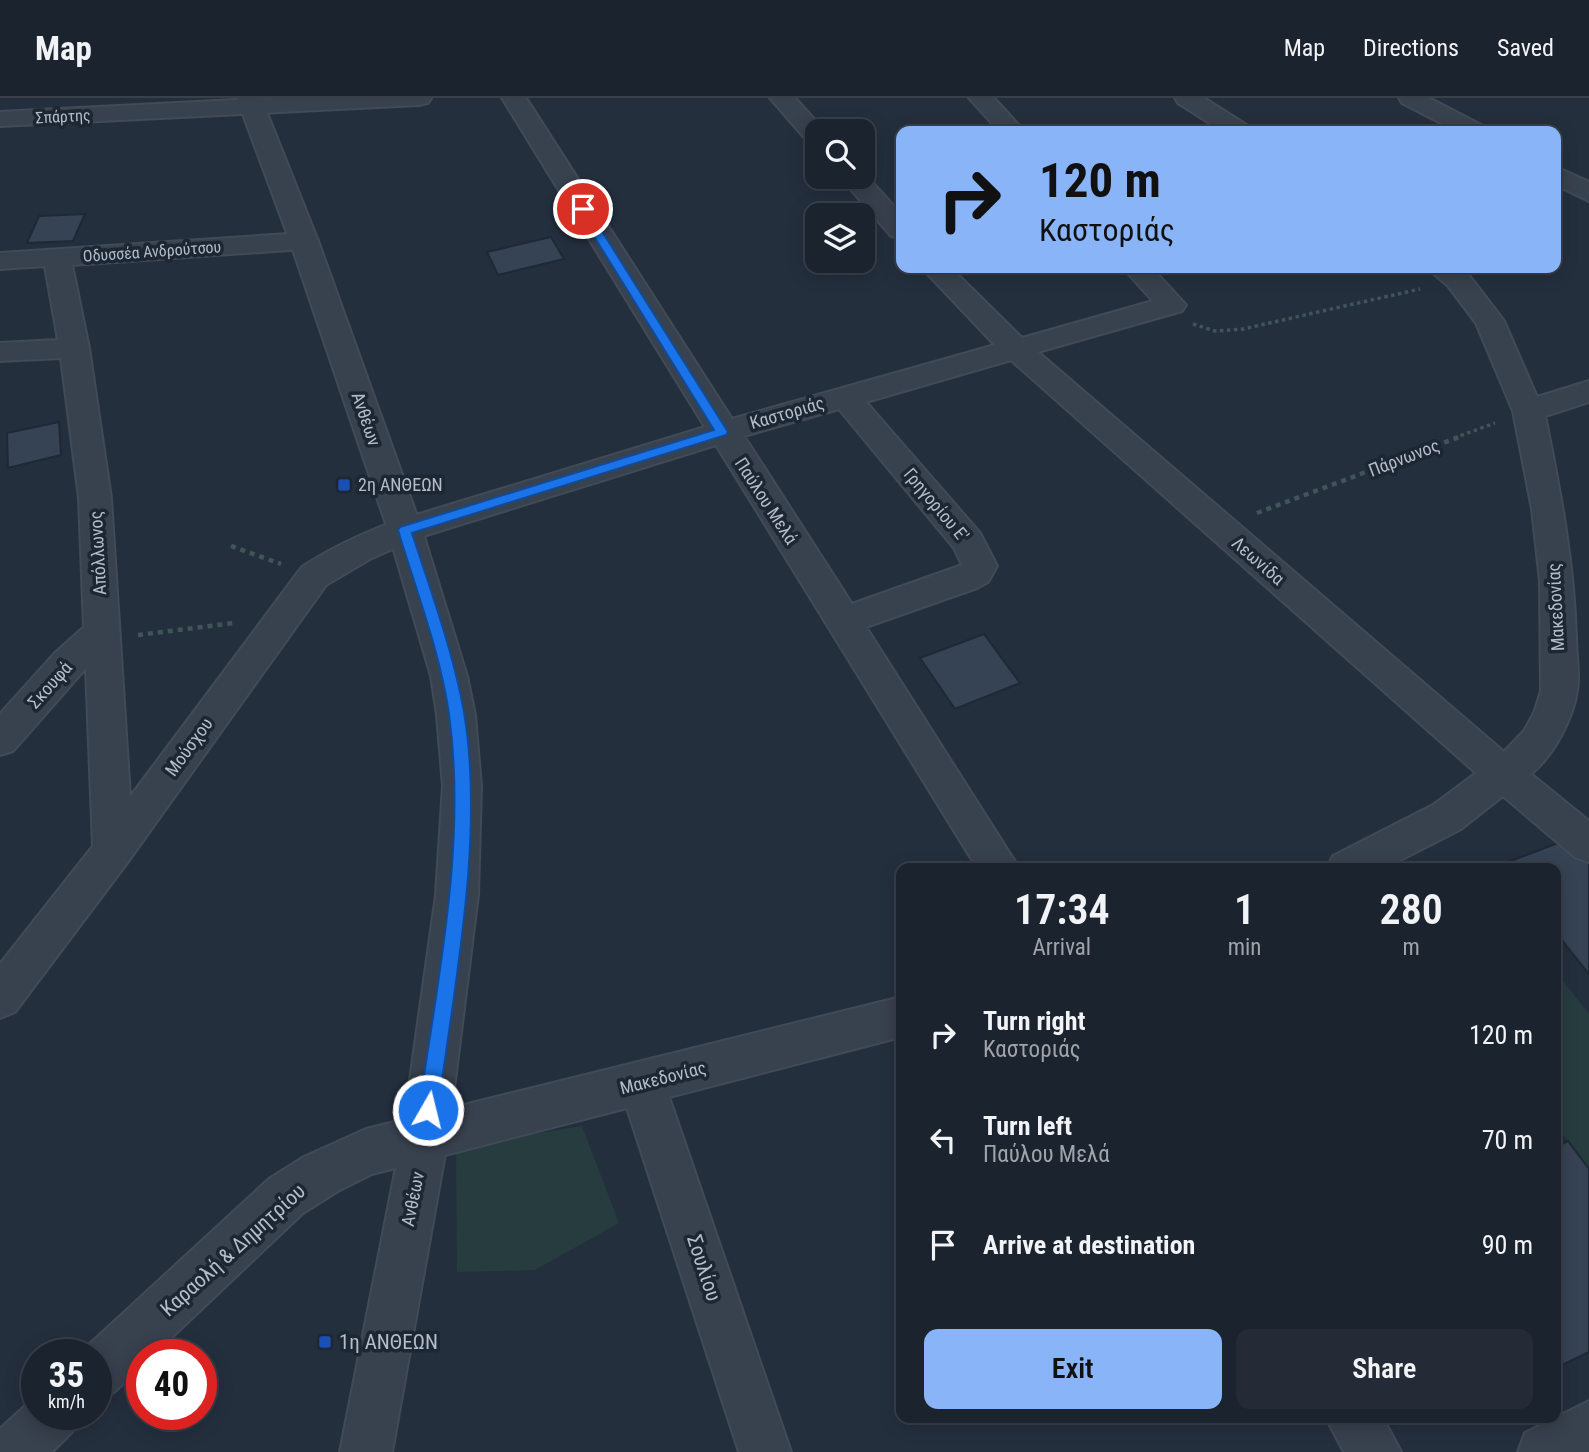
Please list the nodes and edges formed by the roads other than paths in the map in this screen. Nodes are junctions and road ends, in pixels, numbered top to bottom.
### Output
1 (419, 98) edge
2 (514, 98) edge
3 (782, 98) edge
4 (981, 98) edge
5 (1186, 98) edge
6 (1411, 98) edge
7 (251, 102) edge
8 (0, 119) edge
9 (805, 124) edge
10 (1007, 126) edge
11 (1231, 126) edge
12 (1464, 126) edge
13 (864, 189) edge
14 (896, 224) edge
15 (304, 241) junction
16 (57, 258) junction
17 (0, 261) edge
18 (941, 273) edge
19 (1142, 273) edge
20 (1450, 274) edge
21 (74, 348) junction
22 (1017, 349) junction
23 (0, 352) edge
24 (1589, 391) edge
25 (845, 397) junction
26 (1528, 411) junction
27 (722, 432) junction
28 (405, 530) junction
29 (843, 621) junction
30 (102, 636) junction
31 (1574, 689) edge
32 (0, 740) edge
33 (1503, 774) junction
34 (1589, 845) edge
35 (113, 851) junction
36 (996, 863) edge
37 (1357, 863) edge
38 (0, 998) edge
39 (896, 1018) edge
40 (642, 1084) junction
41 (425, 1137) junction
42 (112, 1359) edge
43 (1355, 1423) edge
44 (1589, 1427) edge
45 (37, 1430) edge
46 (14, 1452) edge
47 (366, 1452) edge
48 (765, 1452) edge
49 (1375, 1452) edge
50 (1544, 1452) edge

1 - 7 street, Σπάρτης
2 - 27 street, Παύλου Μελά
3 - 9 street
4 - 10 street
5 - 11 street
6 - 12 street
7 - 8 street, Σπάρτης
7 - 15 street, Ανθέων
13 - 14 street
15 - 16 street, Οδυσσέα Ανδρούτσου
15 - 28 street, Ανθέων
16 - 17 street, Οδυσσέα Ανδρούτσου
16 - 21 street, Απόλλωνος
18 - 22 street, Λεωνίδα
19 - 22 street, Καστοριάς
20 - 26 street, Μακεδονίας
21 - 23 street
21 - 30 street, Απόλλωνος
22 - 25 street, Καστοριάς
22 - 33 street, Λεωνίδα
24 - 26 street
25 - 27 street, Καστοριάς
25 - 29 street, Γρηγορίου Ε'
26 - 31 street, Μακεδονίας
27 - 28 street, Καστοριάς
27 - 29 street, Παύλου Μελά
28 - 35 street, Μούσχου
28 - 41 street, Ανθέων
29 - 36 street, Παύλου Μελά
30 - 32 street, Σκουφά
30 - 35 street, Απόλλωνος
31 - 33 street, Μακεδονίας
33 - 34 street, Λεωνίδα
33 - 37 street, Μακεδονίας
35 - 38 street, Μούσχου
39 - 40 street, Μακεδονίας
40 - 41 street, Μακεδονίας
40 - 48 street, Σουλίου
41 - 42 street, Καραολή & Δημητρίου
41 - 47 street, Ανθέων
43 - 49 street
44 - 50 street
45 - 46 street

